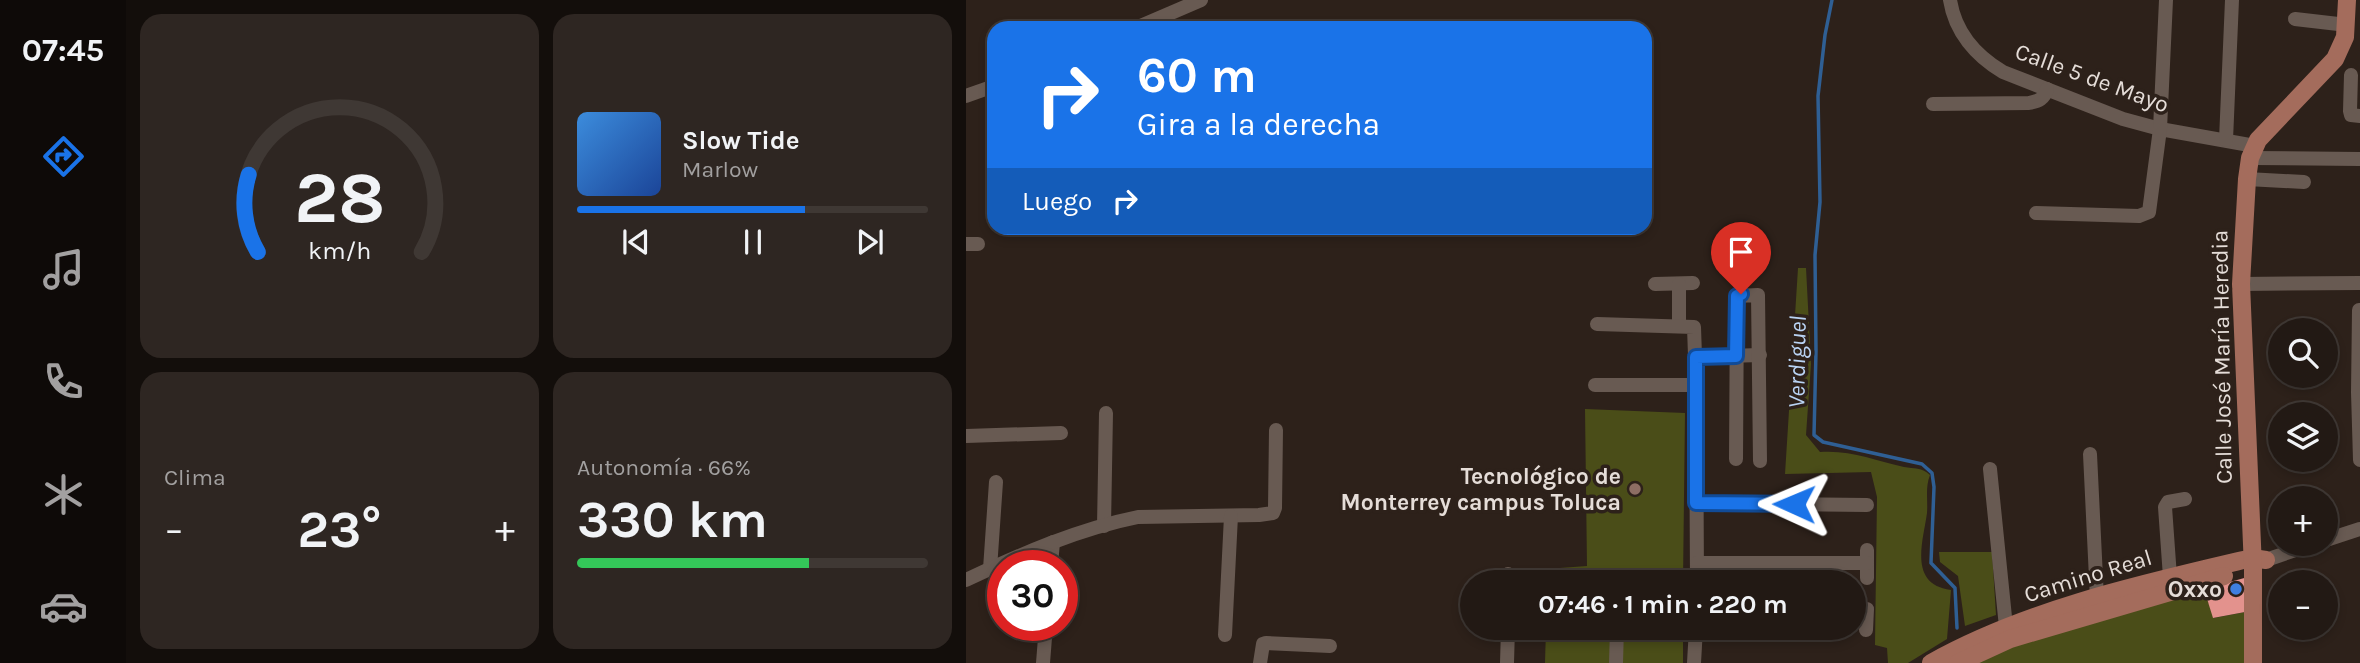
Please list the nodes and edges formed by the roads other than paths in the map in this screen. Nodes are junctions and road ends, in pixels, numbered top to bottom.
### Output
1 (1200, 0) edge
2 (1950, 0) edge
3 (2166, 0) edge
4 (2232, 0) edge
5 (2347, 0) edge
6 (2295, 19) dead end
7 (1152, 21) edge
8 (2347, 25) junction
9 (2322, 73) junction
10 (2355, 76) edge
11 (987, 88) edge
12 (2047, 89) junction
13 (966, 96) edge
14 (1933, 104) dead end
15 (2360, 116) edge
16 (2160, 129) junction
17 (2226, 140) junction
18 (2253, 152) junction
19 (2360, 159) edge
20 (2247, 179) junction
21 (2304, 182) dead end
22 (2036, 214) dead end
23 (2360, 283) edge
24 (1654, 284) dead end
25 (2241, 284) junction
26 (2359, 310) edge
27 (1597, 324) dead end
28 (1679, 325) junction
29 (1760, 355) junction
30 (1736, 356) junction
31 (1696, 357) junction
32 (1595, 385) dead end
33 (1696, 385) junction
34 (1106, 413) dead end
35 (1276, 430) dead end
36 (1061, 433) dead end
37 (966, 436) edge
38 (2090, 454) dead end
39 (2360, 460) edge
40 (1990, 468) dead end
41 (996, 482) dead end
42 (2185, 499) dead end
43 (1696, 503) junction
44 (1867, 504) dead end
45 (1231, 516) junction
46 (1104, 526) junction
47 (2360, 528) edge
48 (2338, 536) edge
49 (1053, 542) junction
50 (991, 550) edge
51 (1034, 550) edge
52 (1052, 550) edge
53 (2276, 556) edge
54 (2257, 562) junction
55 (1697, 563) junction
56 (987, 570) edge
57 (1697, 570) edge
58 (1867, 578) dead end
59 (2170, 578) junction
60 (966, 580) edge
61 (2097, 599) junction
62 (2043, 622) junction
63 (2006, 627) junction
64 (1225, 635) dead end
65 (1507, 640) edge
66 (1617, 640) edge
67 (1695, 640) edge
68 (1045, 641) edge
69 (1329, 646) dead end
70 (1043, 663) edge
71 (1260, 663) edge
72 (1507, 663) edge
73 (1616, 663) edge
74 (1694, 663) edge
75 (1931, 663) edge
76 (1958, 663) edge
77 (2253, 663) edge

1 - 7 street
2 - 12 street, Calle 5 de Mayo
3 - 16 street
4 - 17 street
5 - 8 main road
6 - 8 street
8 - 9 main road
9 - 10 street
9 - 18 main road
10 - 15 street
11 - 13 street
12 - 14 street
12 - 16 street, Calle 5 de Mayo
16 - 17 street, Calle 5 de Mayo
16 - 22 street
17 - 18 street, Calle 5 de Mayo
18 - 19 street, Calle 5 de Mayo
18 - 20 main road, Calle José María Heredia
20 - 21 street
20 - 25 main road, Calle José María Heredia
23 - 25 street
24 - 28 street
25 - 54 main road, Calle José María Heredia
26 - 39 street
27 - 28 street
28 - 31 street
29 - 30 street
29 - 30 street
29 - 30 street
30 - 31 street
31 - 33 street
32 - 33 street
33 - 43 street
34 - 46 street
35 - 45 street
36 - 37 street
38 - 61 street
40 - 63 street
41 - 50 street
42 - 59 street
43 - 44 street
43 - 55 street
45 - 46 street
45 - 64 street
46 - 49 street
47 - 48 street
49 - 51 street
49 - 52 street
53 - 54 street, Camino Real
54 - 59 main road, Camino Real
54 - 62 main road, Camino Real
54 - 77 main road, Calle José María Heredia
55 - 57 street
55 - 58 street
56 - 60 street
59 - 61 main road, Camino Real
61 - 62 main road, Camino Real
62 - 63 main road, Camino Real
62 - 76 main road, Camino Real
63 - 75 main road, Camino Real
65 - 72 street
66 - 73 street
67 - 74 street
68 - 70 street
69 - 71 street

